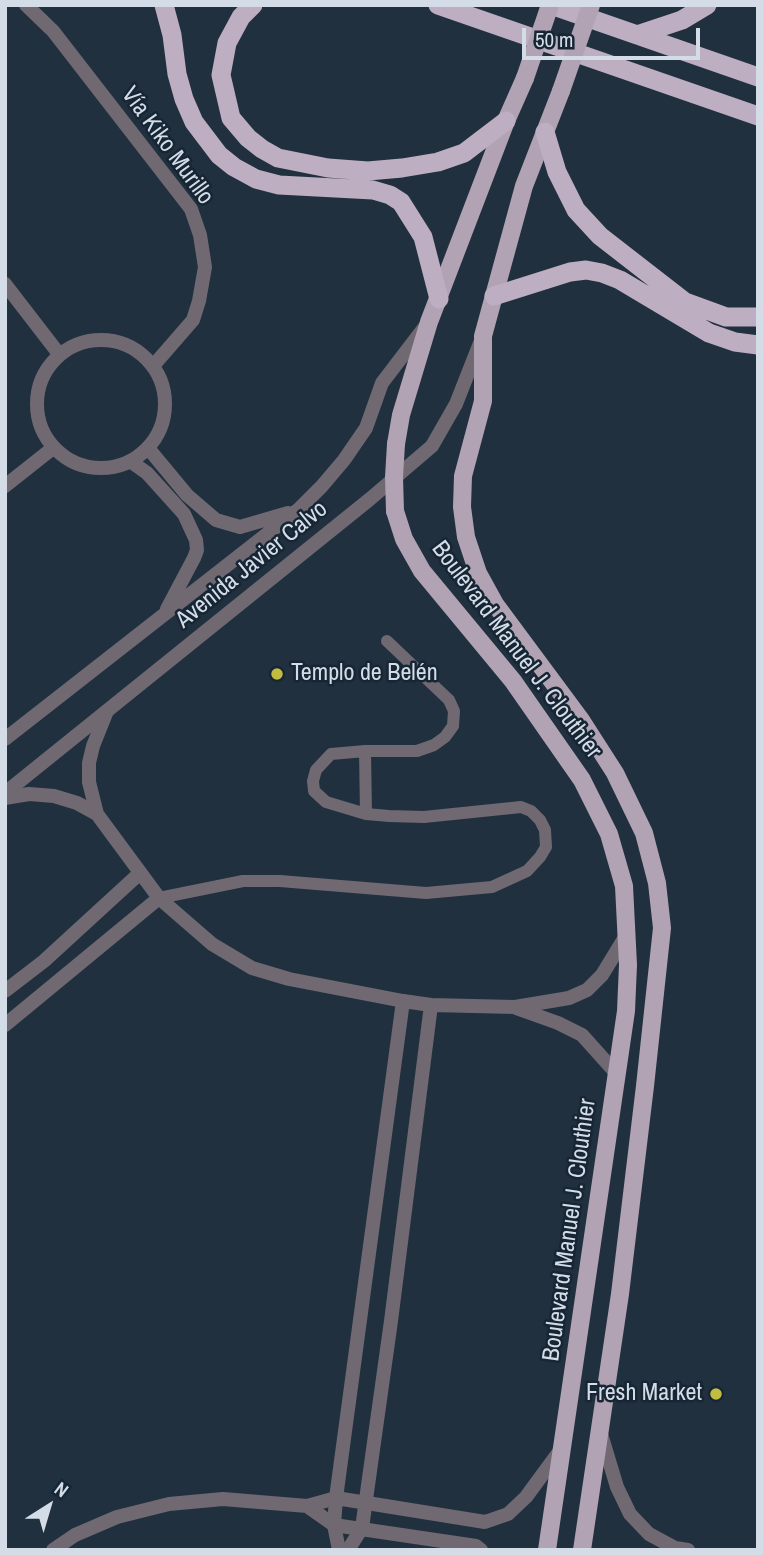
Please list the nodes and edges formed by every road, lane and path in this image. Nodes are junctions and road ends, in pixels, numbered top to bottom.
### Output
1 (26, 5) edge
2 (164, 5) edge
3 (253, 5) edge
4 (438, 5) edge
5 (550, 5) edge
6 (590, 5) edge
7 (707, 5) edge
8 (637, 35) junction
9 (758, 77) edge
10 (758, 116) edge
11 (506, 121) junction
12 (545, 132) junction
13 (5, 284) edge
14 (495, 296) junction
15 (439, 299) junction
16 (758, 317) edge
17 (429, 322) junction
18 (483, 336) junction
19 (758, 345) edge
20 (59, 354) junction
21 (153, 366) junction
22 (53, 448) junction
23 (148, 448) junction
24 (130, 461) junction
25 (5, 486) edge
26 (299, 509) junction
27 (165, 615) junction
28 (387, 641) dead end
29 (107, 711) junction
30 (5, 739) edge
31 (365, 751) junction
32 (5, 795) edge
33 (97, 814) junction
34 (366, 814) junction
35 (140, 873) junction
36 (159, 898) junction
37 (628, 933) junction
38 (5, 991) edge
39 (403, 1001) junction
40 (431, 1004) junction
41 (515, 1007) junction
42 (5, 1025) edge
43 (617, 1074) junction
44 (600, 1430) junction
45 (563, 1446) junction
46 (336, 1498) junction
47 (365, 1502) junction
48 (307, 1506) junction
49 (334, 1525) junction
50 (362, 1528) junction
51 (54, 1550) edge
52 (339, 1550) edge
53 (348, 1550) edge
54 (481, 1550) edge
55 (547, 1550) edge
56 (582, 1550) edge
57 (688, 1550) edge

1 - 21 street, Vía Kiko Murillo
2 - 15 highway
3 - 11 highway
4 - 10 highway
5 - 8 highway
5 - 11 main road, Boulevard Manuel J. Clouthier, bridge
6 - 12 main road, Boulevard Manuel J. Clouthier, bridge
7 - 8 highway
8 - 9 highway
11 - 15 main road, Boulevard Manuel J. Clouthier
12 - 14 main road, Boulevard Manuel J. Clouthier
12 - 16 highway
13 - 20 street
14 - 18 main road, Boulevard Manuel J. Clouthier
14 - 19 highway
15 - 17 main road, Boulevard Manuel J. Clouthier
17 - 26 street, Avenida Javier Calvo
17 - 37 main road, Boulevard Manuel J. Clouthier, bridge
18 - 29 street, Avenida Javier Calvo
18 - 44 main road, Boulevard Manuel J. Clouthier
20 - 21 street
20 - 22 street
21 - 23 street
22 - 24 street
22 - 25 street
23 - 24 street
23 - 26 street
24 - 27 street
26 - 27 street, Avenida Javier Calvo
27 - 30 street, Avenida Javier Calvo
28 - 31 lane
29 - 32 street, Avenida Javier Calvo
29 - 33 street
31 - 34 lane
31 - 34 lane
32 - 33 street
33 - 35 street
34 - 36 lane
35 - 36 street
35 - 38 street
36 - 39 street
36 - 42 street
37 - 41 street
37 - 43 main road, Boulevard Manuel J. Clouthier
39 - 40 street
39 - 46 street
40 - 41 street
40 - 47 street
41 - 43 street
43 - 45 main road, Boulevard Manuel J. Clouthier
44 - 56 main road, Boulevard Manuel J. Clouthier
44 - 57 street
45 - 47 street
45 - 55 main road, Boulevard Manuel J. Clouthier
46 - 47 street
46 - 48 street
46 - 49 street
47 - 50 street
48 - 49 street
48 - 51 street
49 - 50 street
49 - 52 street
50 - 53 street
50 - 54 street

